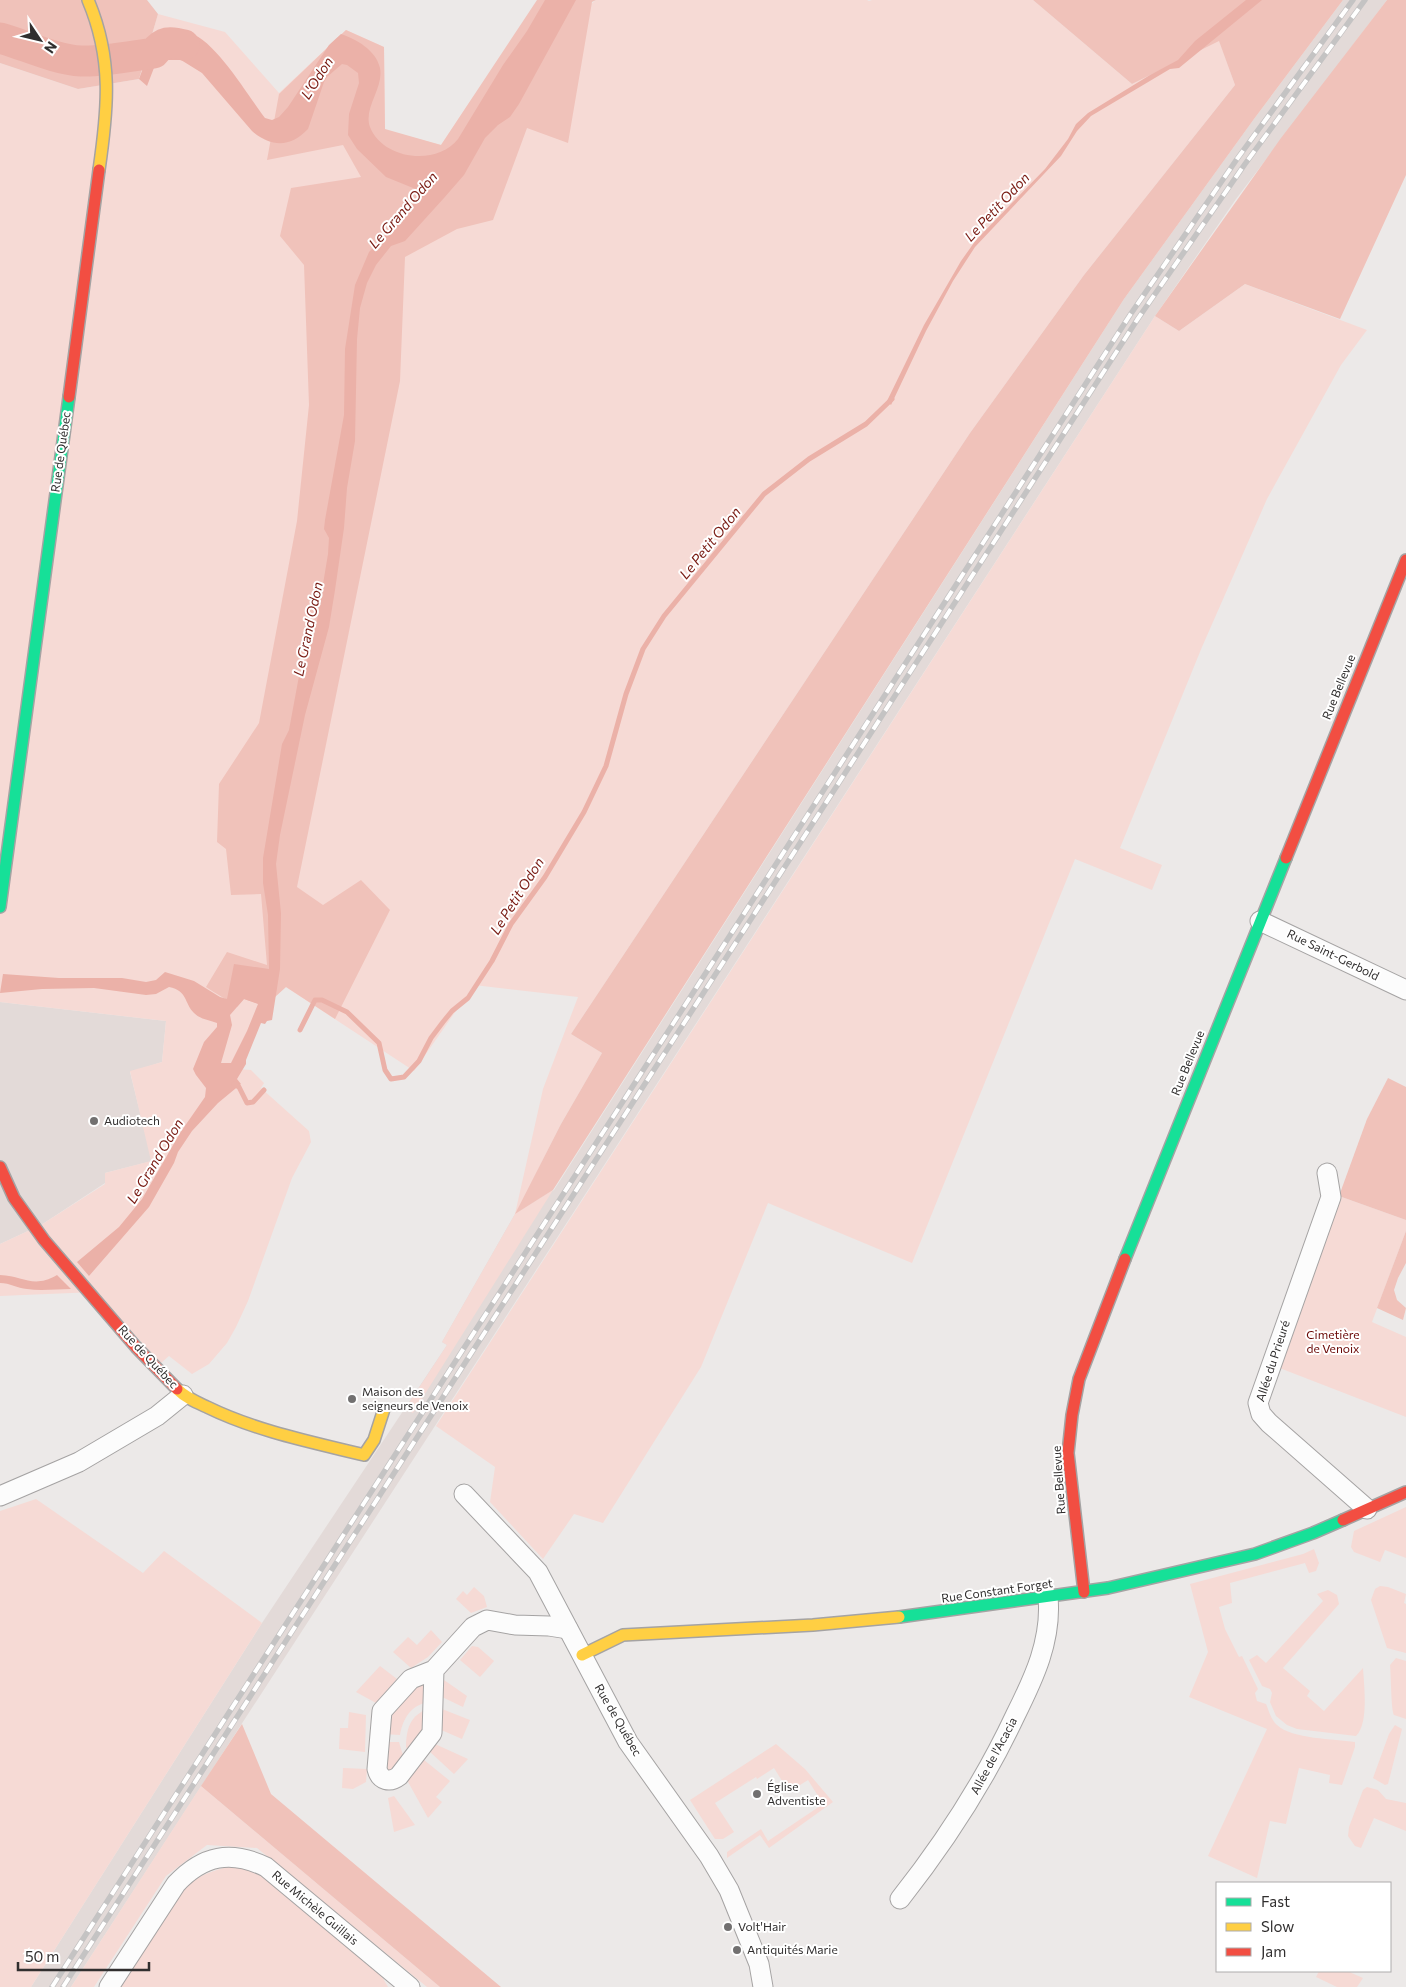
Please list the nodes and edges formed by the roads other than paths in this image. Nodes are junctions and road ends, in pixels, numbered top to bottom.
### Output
1 (88, 0) edge
2 (1406, 560) edge
3 (0, 907) edge
4 (1260, 921) junction
5 (1406, 990) edge
6 (0, 1167) edge
7 (1327, 1173) dead end
8 (183, 1395) junction
9 (384, 1409) dead end
10 (1406, 1492) edge
11 (464, 1494) dead end
12 (0, 1496) edge
13 (1367, 1508) junction
14 (1084, 1592) junction
15 (1048, 1597) junction
16 (568, 1630) junction
17 (582, 1655) junction
18 (434, 1670) junction
19 (900, 1899) dead end
20 (374, 1957) junction
21 (109, 1987) edge
22 (395, 1987) edge
23 (410, 1987) edge
24 (764, 1987) edge

1 - 3 street, Rue de Québec
2 - 4 street, Rue Bellevue
4 - 5 street, Rue Saint-Gerbold
4 - 14 street, Rue Bellevue
6 - 8 street, Rue de Québec
7 - 13 street, Allée du Prieuré
8 - 9 street, Rue de Québec
8 - 12 street
10 - 13 street, Rue Constant Forget
11 - 16 street, Rue de Québec
13 - 14 street, Rue Constant Forget
14 - 15 street, Rue Constant Forget
15 - 17 street, Rue Constant Forget
15 - 19 street, Allée de l'Acacia
16 - 17 street, Rue de Québec
16 - 18 street
17 - 24 street, Rue de Québec
18 - 18 street
20 - 21 street, Rue Michèle Guillais
20 - 22 street, Rue Michèle Guillais
20 - 23 street, Rue Michèle Guillais

